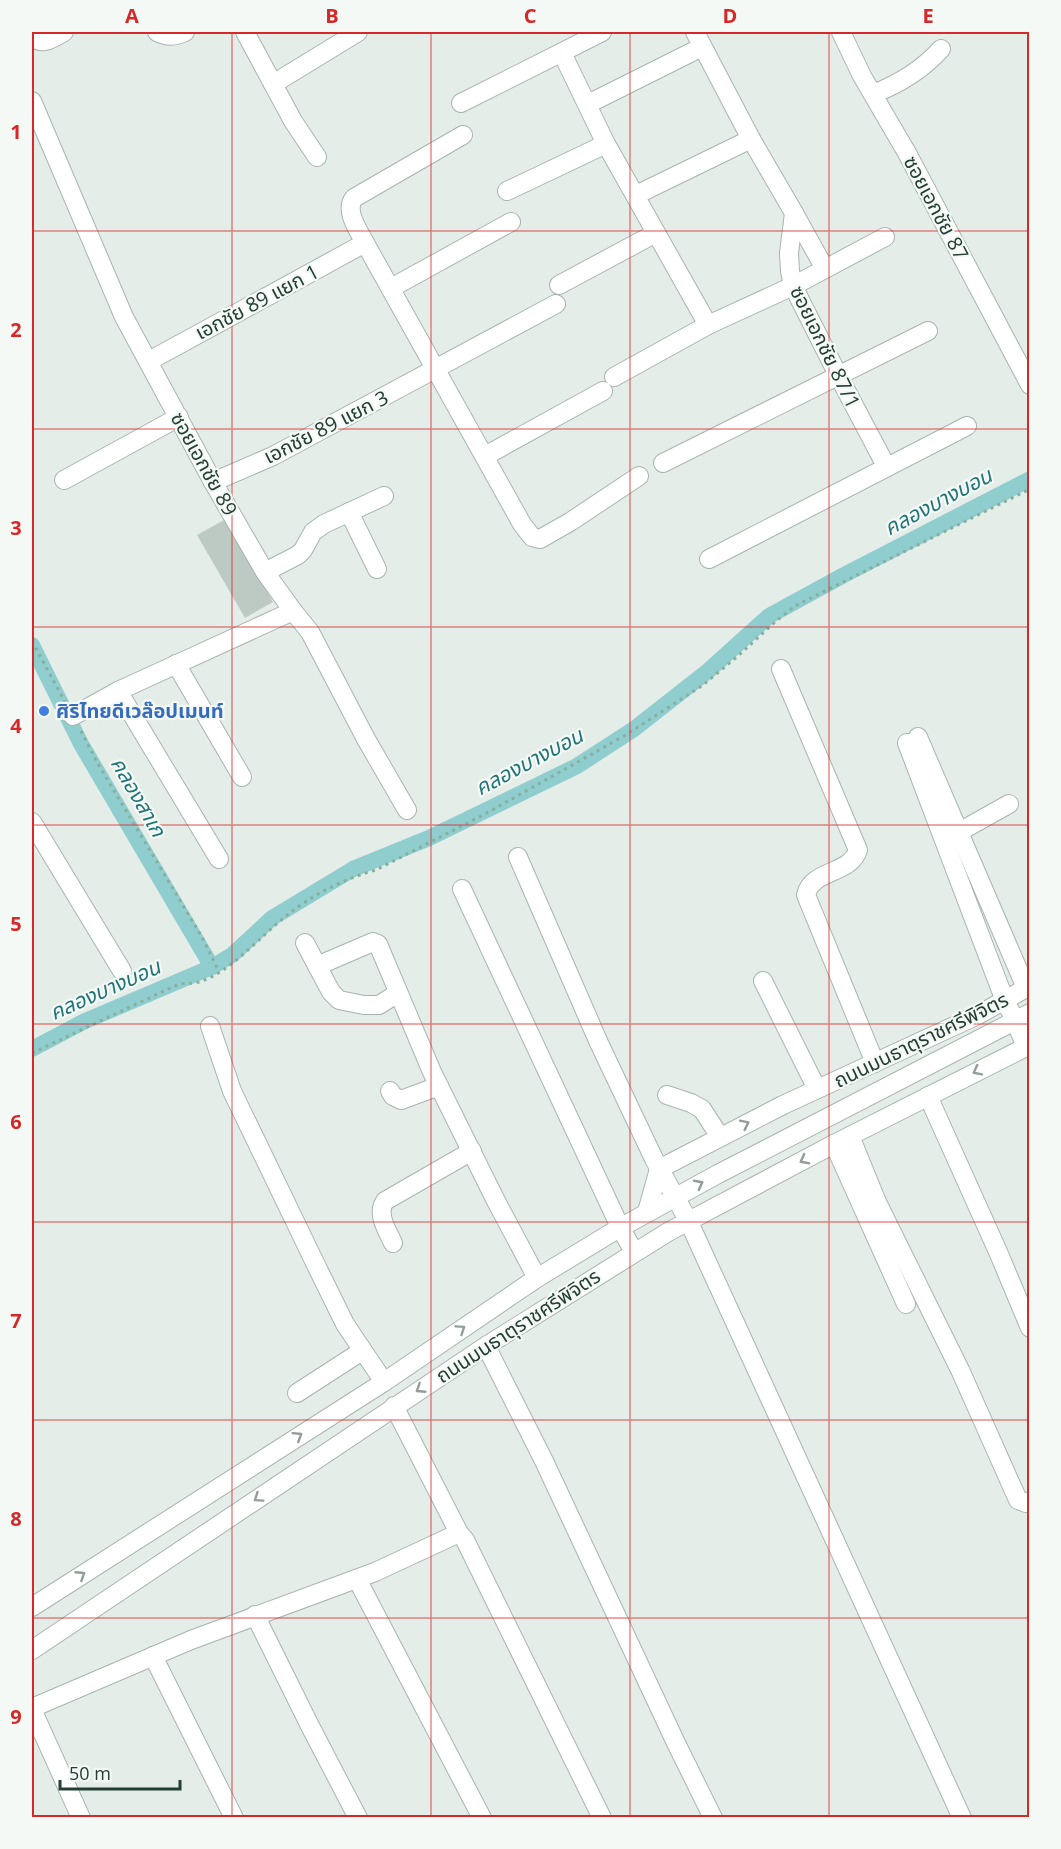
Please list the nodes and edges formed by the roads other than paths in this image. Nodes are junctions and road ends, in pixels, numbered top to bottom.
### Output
1 (64, 32) edge
2 (157, 32) edge
3 (185, 32) edge
4 (245, 32) edge
5 (358, 32) edge
6 (602, 32) edge
7 (841, 32) edge
8 (32, 33) edge
9 (698, 39) edge
10 (941, 49) dead end
11 (562, 53) junction
12 (273, 84) junction
13 (873, 94) junction
14 (32, 100) edge
15 (461, 103) dead end
16 (588, 104) junction
17 (463, 135) dead end
18 (751, 139) junction
19 (606, 144) junction
20 (317, 157) dead end
21 (507, 191) dead end
22 (636, 195) junction
23 (794, 213) junction
24 (511, 222) dead end
25 (656, 233) junction
26 (885, 237) dead end
27 (365, 243) junction
28 (825, 268) junction
29 (559, 285) dead end
30 (794, 286) junction
31 (391, 288) junction
32 (556, 304) dead end
33 (708, 325) junction
34 (928, 331) dead end
35 (148, 361) junction
36 (436, 369) junction
37 (838, 375) junction
38 (1029, 385) edge
39 (179, 417) junction
40 (967, 426) dead end
41 (485, 456) junction
42 (663, 463) dead end
43 (886, 466) junction
44 (639, 476) dead end
45 (64, 480) dead end
46 (213, 482) junction
47 (384, 496) dead end
48 (349, 512) junction
49 (709, 559) dead end
50 (377, 569) dead end
51 (265, 572) junction
52 (293, 611) junction
53 (176, 664) junction
54 (781, 669) dead end
55 (118, 691) junction
56 (73, 716) road end
57 (242, 777) dead end
58 (1009, 804) dead end
59 (407, 810) dead end
60 (32, 822) edge
61 (959, 832) junction
62 (518, 857) dead end
63 (219, 859) dead end
64 (462, 889) dead end
65 (305, 943) dead end
66 (317, 966) junction
67 (122, 971) dead end
68 (763, 981) dead end
69 (1028, 987) edge
70 (398, 993) junction
71 (1005, 1001) junction
72 (1022, 1016) edge
73 (210, 1026) dead end
74 (1028, 1046) edge
75 (875, 1063) junction
76 (439, 1086) junction
77 (817, 1089) junction
78 (390, 1091) dead end
79 (667, 1095) dead end
80 (928, 1096) junction
81 (720, 1137) junction
82 (842, 1140) junction
83 (472, 1151) junction
84 (658, 1169) junction
85 (676, 1196) junction
86 (647, 1212) junction
87 (688, 1220) junction
88 (620, 1227) junction
89 (393, 1243) dead end
90 (634, 1252) junction
91 (543, 1274) junction
92 (566, 1295) junction
93 (906, 1304) dead end
94 (1029, 1328) edge
95 (486, 1346) junction
96 (362, 1351) junction
97 (384, 1382) junction
98 (297, 1393) dead end
99 (394, 1406) junction
100 (1029, 1501) edge
101 (459, 1533) junction
102 (357, 1579) junction
103 (32, 1606) edge
104 (255, 1615) junction
105 (32, 1650) edge
106 (153, 1656) junction
107 (32, 1709) edge
108 (81, 1818) edge
109 (234, 1818) edge
110 (358, 1818) edge
111 (482, 1818) edge
112 (602, 1818) edge
113 (713, 1818) edge
114 (962, 1818) edge

1 - 8 street
2 - 3 street
4 - 12 street
5 - 12 street
6 - 11 street
7 - 13 street, ซอยเอกชัย 87
9 - 16 street
9 - 18 street
10 - 13 street
11 - 15 street
11 - 16 street
12 - 20 street
13 - 38 street, ซอยเอกชัย 87
14 - 35 street, ซอยเอกชัย 89
16 - 19 street
17 - 27 street
18 - 22 street
18 - 23 street
19 - 21 street
19 - 22 street
22 - 25 street
23 - 28 street
23 - 30 street, ซอยเอกชัย 87/1
24 - 31 street
25 - 29 street
25 - 33 street
26 - 28 street
27 - 31 street
27 - 35 street, เอกชัย 89 แยก 1
28 - 30 street
30 - 33 street
30 - 37 street, ซอยเอกชัย 87/1
31 - 36 street
32 - 36 street, เอกชัย 89 แยก 3
33 - 41 street
34 - 37 street
35 - 39 street, ซอยเอกชัย 89
36 - 41 street
36 - 46 street, เอกชัย 89 แยก 3
37 - 42 street
37 - 43 street, ซอยเอกชัย 87/1
39 - 45 street
39 - 46 street, ซอยเอกชัย 89
40 - 43 street
41 - 44 street
43 - 49 street
46 - 51 street, ซอยเอกชัย 89
47 - 48 street
48 - 50 street
48 - 51 street
51 - 52 street, ซอยเอกชัย 89
52 - 53 street
52 - 59 street, ซอยเอกชัย 89
53 - 55 street
53 - 57 street
54 - 75 street
55 - 56 street
55 - 63 street
58 - 61 street
60 - 67 street
61 - 69 street
61 - 71 street
62 - 84 street
64 - 88 street
65 - 66 street
66 - 70 street
66 - 70 street
68 - 77 street
69 - 71 street, ถนนมนธาตุราชศรีพิจิตร
70 - 76 street
71 - 72 street
71 - 75 street, ถนนมนธาตุราชศรีพิจิตร
72 - 74 street
85 -> 72 street, ถนนมนธาตุราชศรีพิจิตร
73 - 96 street
74 -> 80 street, ถนนมนธาตุราชศรีพิจิตร
75 - 77 street, ถนนมนธาตุราชศรีพิจิตร
76 - 78 street
76 - 83 street
81 -> 77 street, ถนนมนธาตุราชศรีพิจิตร
79 - 81 street
80 - 82 street, ถนนมนธาตุราชศรีพิจิตร
80 - 94 street
81 - 84 street, ถนนมนธาตุราชศรีพิจิตร
82 -> 87 street, ถนนมนธาตุราชศรีพิจิตร
82 - 93 street
82 - 100 street
83 - 89 street
83 - 91 street
84 - 85 street
84 - 86 street
85 - 86 street, ถนนมนธาตุราชศรีพิจิตร
85 - 87 street
86 - 88 street, ถนนมนธาตุราชศรีพิจิตร
87 - 90 street, ถนนมนธาตุราชศรีพิจิตร
87 - 114 street
88 - 90 street
88 - 91 street, ถนนมนธาตุราชศรีพิจิตร
90 - 92 street, ถนนมนธาตุราชศรีพิจิตร
91 - 92 street
97 -> 91 street, ถนนมนธาตุราชศรีพิจิตร
92 - 95 street, ถนนมนธาตุราชศรีพิจิตร
95 -> 99 street, ถนนมนธาตุราชศรีพิจิตร
95 - 113 street
96 - 97 street
96 - 98 street
103 -> 97 street, ถนนมนธาตุราชศรีพิจิตร
99 - 101 street
99 -> 105 street, ถนนมนธาตุราชศรีพิจิตร
101 - 102 street
101 - 112 street
102 - 104 street
102 - 111 street
104 - 106 street
104 - 110 street
106 - 107 street
106 - 109 street
107 - 108 street

